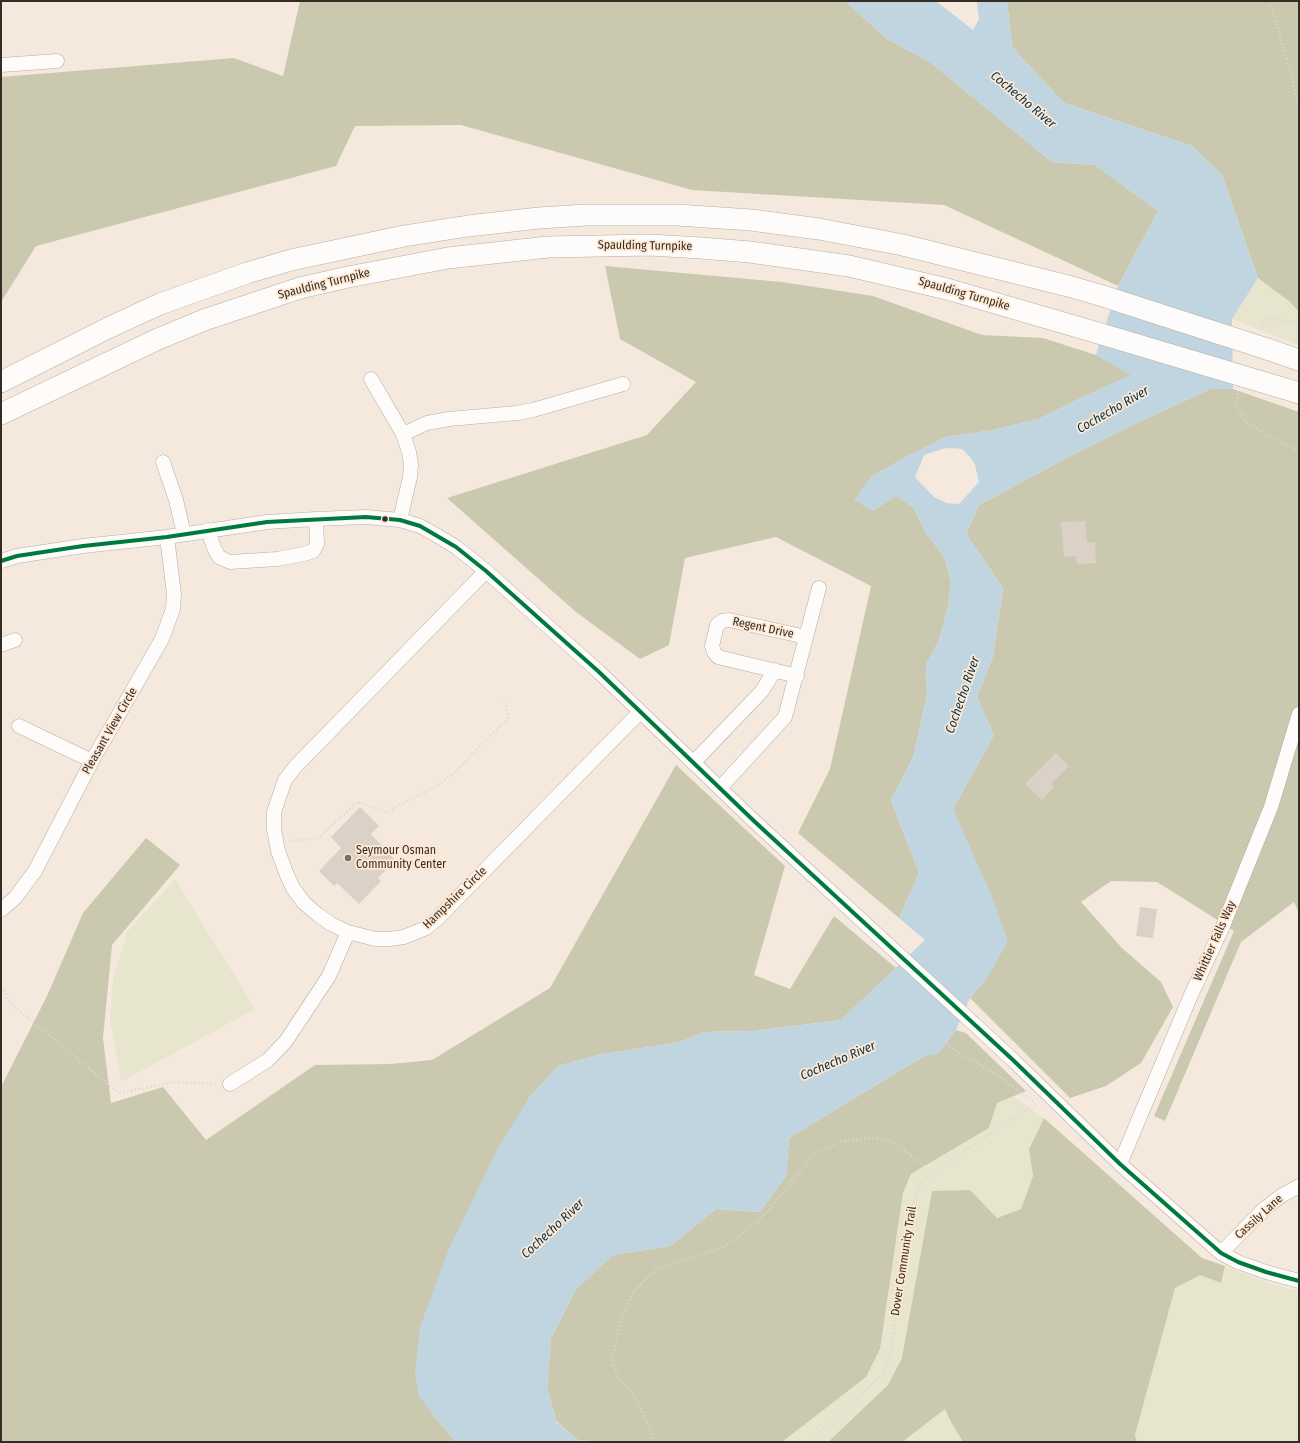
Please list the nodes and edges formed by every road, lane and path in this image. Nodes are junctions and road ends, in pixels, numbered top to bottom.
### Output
1 (1270, 1) edge
2 (56, 61) dead end
3 (1, 65) edge
4 (1299, 107) edge
5 (1299, 360) edge
6 (371, 379) dead end
7 (1, 382) edge
8 (623, 384) dead end
9 (1299, 393) edge
10 (1236, 405) dead end
11 (1, 414) edge
12 (403, 434) junction
13 (1299, 451) edge
14 (163, 462) dead end
15 (316, 519) junction
16 (400, 520) junction
17 (208, 530) junction
18 (184, 534) junction
19 (167, 536) junction
20 (1, 561) edge
21 (486, 571) junction
22 (819, 588) dead end
23 (806, 637) junction
24 (15, 640) dead end
25 (1, 644) edge
26 (775, 670) junction
27 (797, 676) junction
28 (505, 703) dead end
29 (640, 712) junction
30 (1299, 714) edge
31 (19, 726) dead end
32 (92, 761) junction
33 (693, 763) junction
34 (720, 788) junction
35 (302, 839) dead end
36 (1, 910) edge
37 (348, 932) junction
38 (4, 990) dead end
39 (946, 1043) dead end
40 (230, 1084) joint
41 (1037, 1103) dead end
42 (1034, 1106) dead end
43 (1120, 1164) junction
44 (932, 1173) junction
45 (1299, 1186) edge
46 (1221, 1253) junction
47 (1299, 1281) edge
48 (655, 1442) edge
49 (808, 1442) edge

1 - 4 path
2 - 3 street
5 - 7 highway, bridge
6 - 12 street
8 - 12 street
9 - 11 highway, Spaulding Turnpike, bridge
10 - 13 path
12 - 16 street
14 - 18 street
15 - 16 street
15 - 17 street
15 - 17 street
16 - 21 street
17 - 18 street
18 - 19 street
19 - 20 street
19 - 32 street, Pleasant View Circle
21 - 29 street
21 - 37 street, Hampshire Circle
22 - 23 street, Regent Drive
23 - 26 street, Regent Drive
23 - 27 street, Regent Drive
24 - 25 street
26 - 27 street, Regent Drive
26 - 33 street
27 - 34 street, Regent Drive
28 - 35 path
29 - 33 street
29 - 37 street, Hampshire Circle
30 - 43 street, Whittier Falls Way
31 - 32 street
32 - 36 street, Pleasant View Circle
33 - 34 street
34 - 43 street
37 - 40 street
38 - 40 path
39 - 41 path
42 - 44 path, Dover Community Trail
43 - 46 street
44 - 48 path
44 - 49 path, Dover Community Trail
45 - 46 street, Cassily Lane
46 - 47 street

